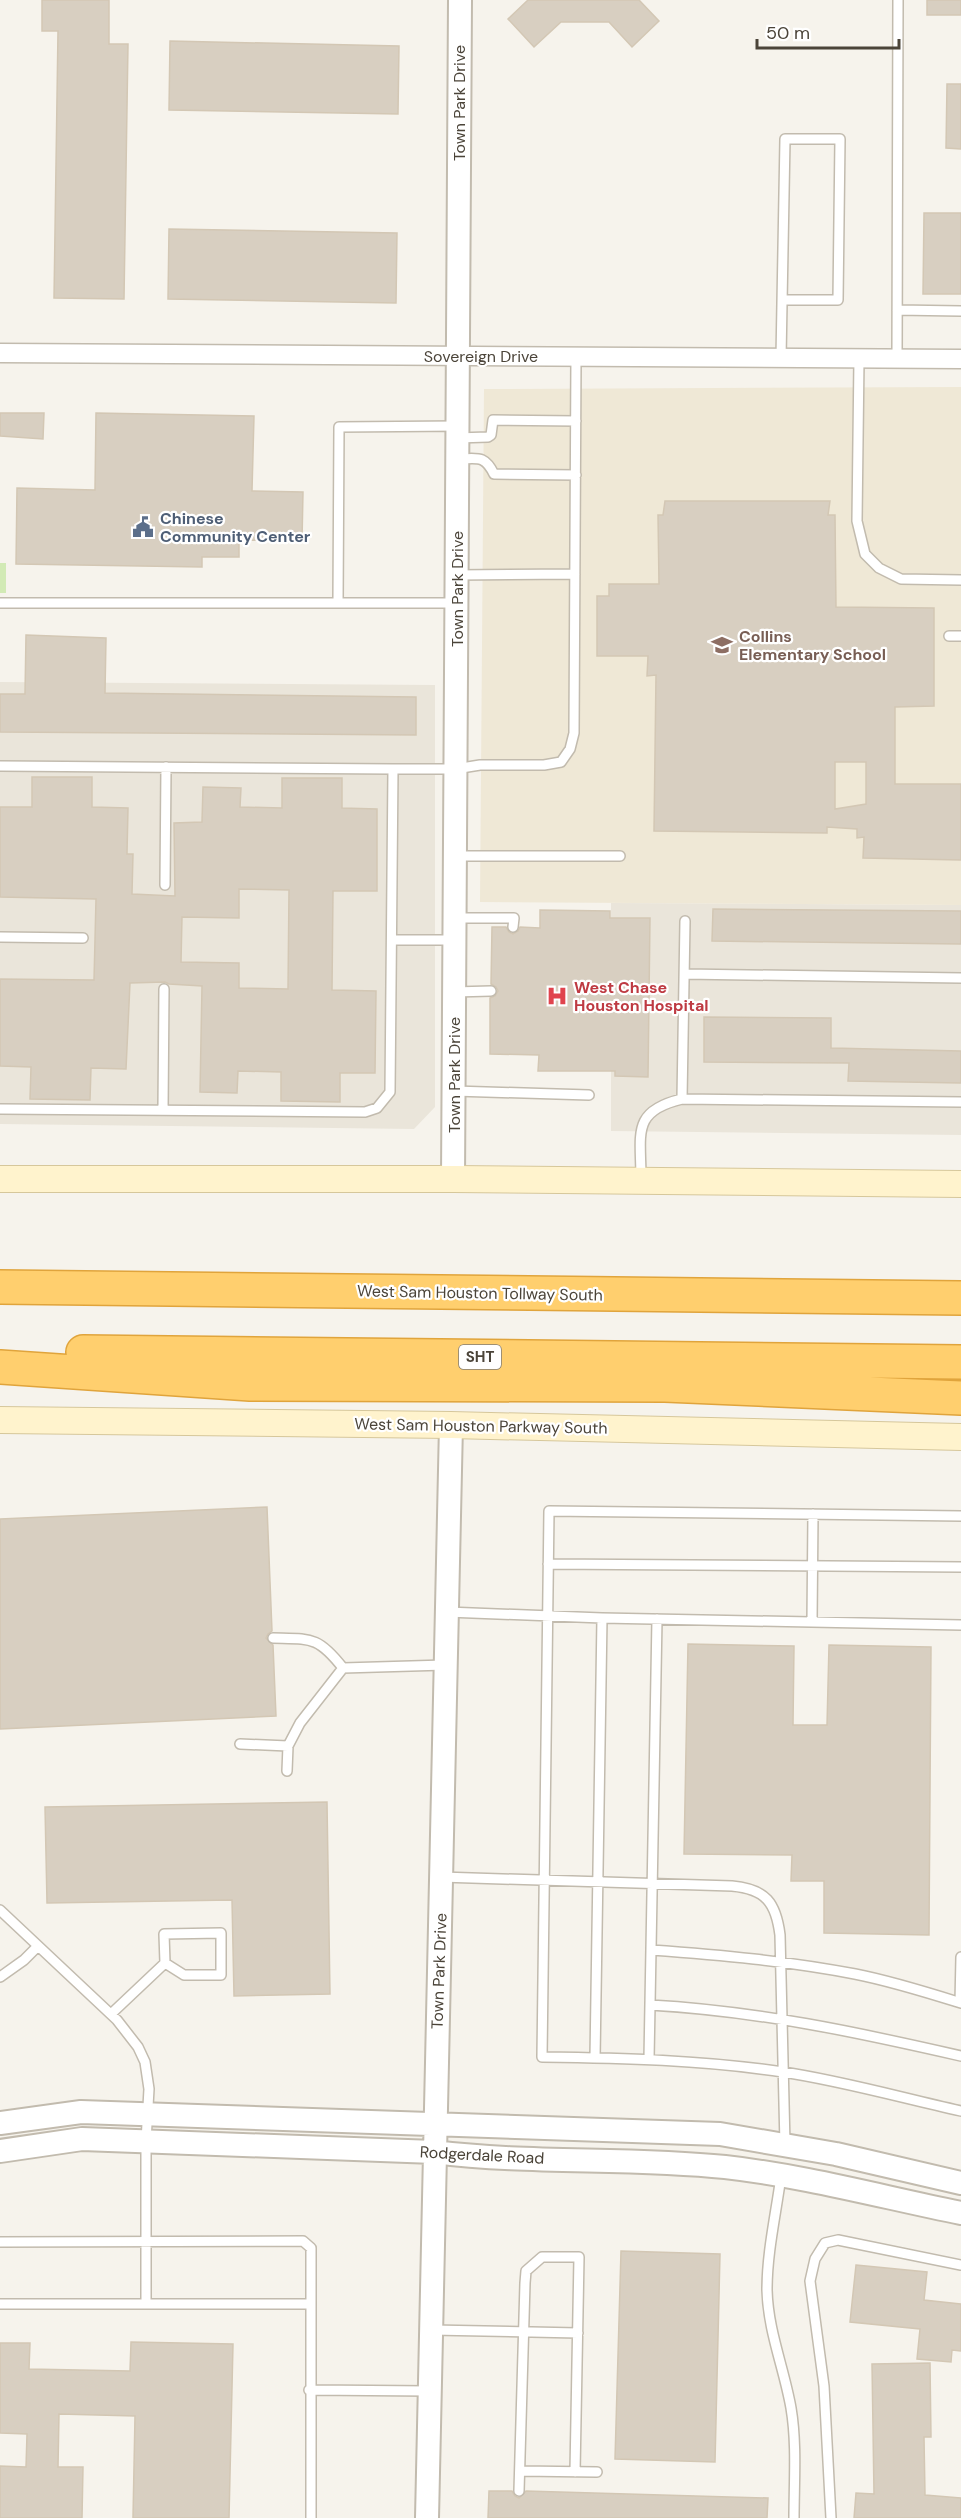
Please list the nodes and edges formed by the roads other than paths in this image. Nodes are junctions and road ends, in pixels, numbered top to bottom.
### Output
1 (460, 0) edge
2 (898, 0) edge
3 (782, 300) junction
4 (897, 310) junction
5 (961, 311) edge
6 (0, 354) edge
7 (459, 356) junction
8 (576, 357) junction
9 (782, 358) junction
10 (859, 359) junction
11 (897, 359) junction
12 (961, 360) edge
13 (576, 421) junction
14 (458, 441) junction
15 (576, 475) junction
16 (575, 574) junction
17 (457, 575) junction
18 (961, 580) edge
19 (0, 603) edge
20 (338, 603) junction
21 (456, 603) junction
22 (949, 636) dead end
23 (961, 636) edge
24 (0, 766) edge
25 (166, 767) junction
26 (393, 769) junction
27 (456, 769) junction
28 (455, 856) junction
29 (620, 856) dead end
30 (165, 885) dead end
31 (686, 921) dead end
32 (513, 927) dead end
33 (454, 929) junction
34 (0, 937) edge
35 (83, 938) dead end
36 (392, 940) junction
37 (685, 974) junction
38 (961, 978) edge
39 (164, 989) dead end
40 (490, 991) dead end
41 (454, 992) junction
42 (453, 1091) junction
43 (589, 1095) dead end
44 (682, 1099) junction
45 (961, 1102) edge
46 (0, 1110) edge
47 (163, 1110) junction
48 (0, 1179) edge
49 (453, 1179) junction
50 (641, 1181) junction
51 (961, 1184) edge
52 (0, 1287) edge
53 (961, 1298) edge
54 (0, 1351) edge
55 (961, 1362) edge
56 (0, 1367) edge
57 (961, 1398) edge
58 (0, 1420) edge
59 (451, 1425) junction
60 (961, 1437) edge
61 (813, 1514) junction
62 (961, 1516) edge
63 (548, 1564) junction
64 (812, 1566) junction
65 (961, 1567) edge
66 (447, 1612) junction
67 (548, 1615) junction
68 (602, 1618) junction
69 (657, 1619) junction
70 (812, 1622) junction
71 (961, 1625) edge
72 (273, 1638) dead end
73 (446, 1665) junction
74 (343, 1668) junction
75 (240, 1744) dead end
76 (288, 1746) junction
77 (287, 1771) dead end
78 (441, 1877) junction
79 (544, 1879) junction
80 (598, 1883) junction
81 (652, 1884) junction
82 (0, 1910) edge
83 (38, 1946) junction
84 (651, 1950) junction
85 (961, 1957) edge
86 (780, 1961) junction
87 (165, 1963) junction
88 (0, 1977) edge
89 (961, 2003) edge
90 (650, 2005) junction
91 (111, 2014) junction
92 (783, 2018) junction
93 (961, 2056) edge
94 (595, 2058) junction
95 (649, 2059) junction
96 (784, 2073) junction
97 (961, 2111) edge
98 (147, 2114) junction
99 (0, 2123) edge
100 (434, 2124) junction
101 (146, 2141) junction
102 (785, 2146) junction
103 (0, 2151) edge
104 (434, 2152) junction
105 (782, 2174) junction
106 (961, 2184) edge
107 (961, 2214) edge
108 (0, 2242) edge
109 (146, 2242) junction
110 (960, 2262) edge
111 (146, 2303) junction
112 (0, 2304) edge
113 (310, 2304) junction
114 (432, 2330) junction
115 (524, 2332) junction
116 (578, 2333) junction
117 (309, 2390) junction
118 (430, 2391) junction
119 (520, 2471) junction
120 (574, 2472) junction
121 (597, 2472) dead end
122 (519, 2491) dead end
123 (310, 2518) edge
124 (427, 2518) edge
125 (794, 2518) edge
126 (831, 2518) edge

1 - 7 street, Town Park Drive
2 - 4 lane
3 - 3 lane
3 - 9 lane
4 - 5 lane
4 - 11 lane
6 - 7 street, Sovereign Drive
7 - 8 street, Sovereign Drive
7 - 14 street, Town Park Drive
8 - 9 street, Sovereign Drive
8 - 13 lane
9 - 10 street, Sovereign Drive
10 - 11 street, Sovereign Drive
10 - 18 lane
11 - 12 street, Sovereign Drive
13 - 14 lane
13 - 15 lane
14 - 15 lane
14 - 17 street, Town Park Drive
14 - 20 lane
15 - 16 lane
16 - 17 lane
16 - 27 lane
17 - 21 street, Town Park Drive
19 - 20 lane
20 - 21 lane
21 - 27 street, Town Park Drive
22 - 23 lane
24 - 25 lane
25 - 26 lane
25 - 30 lane
26 - 27 lane
26 - 36 lane
27 - 28 street, Town Park Drive
28 - 29 lane
28 - 33 street, Town Park Drive
31 - 37 lane
32 - 33 lane
33 - 36 lane
33 - 41 street, Town Park Drive
34 - 35 lane
36 - 47 lane
37 - 38 lane
37 - 44 lane
39 - 47 lane
40 - 41 lane
41 - 42 street, Town Park Drive
42 - 43 lane
42 - 49 street, Town Park Drive
44 - 45 lane
44 - 50 lane
46 - 47 lane
48 - 49 main road
49 - 50 main road
50 - 51 main road
52 - 53 highway, West Sam Houston Tollway South
54 - 55 highway, SHT
56 - 57 highway
58 - 59 main road, West Sam Houston Parkway South
59 - 60 main road, West Sam Houston Parkway South
59 - 66 street, Town Park Drive
61 - 62 lane
61 - 63 lane
61 - 64 lane
63 - 64 lane
63 - 67 lane
64 - 65 lane
64 - 70 lane
66 - 67 lane
66 - 73 street, Town Park Drive
67 - 68 lane
67 - 79 lane
68 - 69 lane
68 - 80 lane
69 - 70 lane
69 - 81 lane
70 - 71 lane
72 - 74 lane
73 - 74 lane
73 - 78 street, Town Park Drive
74 - 76 lane
75 - 76 lane
76 - 77 lane
78 - 79 lane
78 - 100 street, Town Park Drive
79 - 80 lane
79 - 94 lane
80 - 81 lane
80 - 94 lane
81 - 84 lane
81 - 86 lane
82 - 83 lane
83 - 88 lane
83 - 91 lane
84 - 86 lane
84 - 90 lane
85 - 89 lane
86 - 89 lane
86 - 92 lane
87 - 87 lane
87 - 91 lane
90 - 92 lane
90 - 95 lane
91 - 98 lane
92 - 93 lane
92 - 96 lane
94 - 95 lane
95 - 96 lane
96 - 97 lane
96 - 102 lane
98 - 99 street, Rodgerdale Road
98 - 100 street, Rodgerdale Road
98 - 101 lane
100 - 102 street, Rodgerdale Road
100 - 104 street, Town Park Drive
101 - 103 street, Rodgerdale Road
101 - 104 street, Rodgerdale Road
101 - 109 lane
102 - 105 street
102 - 106 street, Rodgerdale Road
104 - 105 street, Rodgerdale Road
104 - 114 street, Town Park Drive
105 - 107 street, Rodgerdale Road
105 - 125 lane
108 - 109 lane
109 - 111 lane
109 - 113 lane
110 - 126 lane
111 - 112 lane
111 - 113 lane
113 - 117 lane
114 - 115 lane
114 - 118 street, Town Park Drive
115 - 116 lane
115 - 116 lane
115 - 119 lane
116 - 120 lane
117 - 118 lane
117 - 123 lane
118 - 124 street, Town Park Drive
119 - 120 lane
119 - 122 lane
120 - 121 lane

